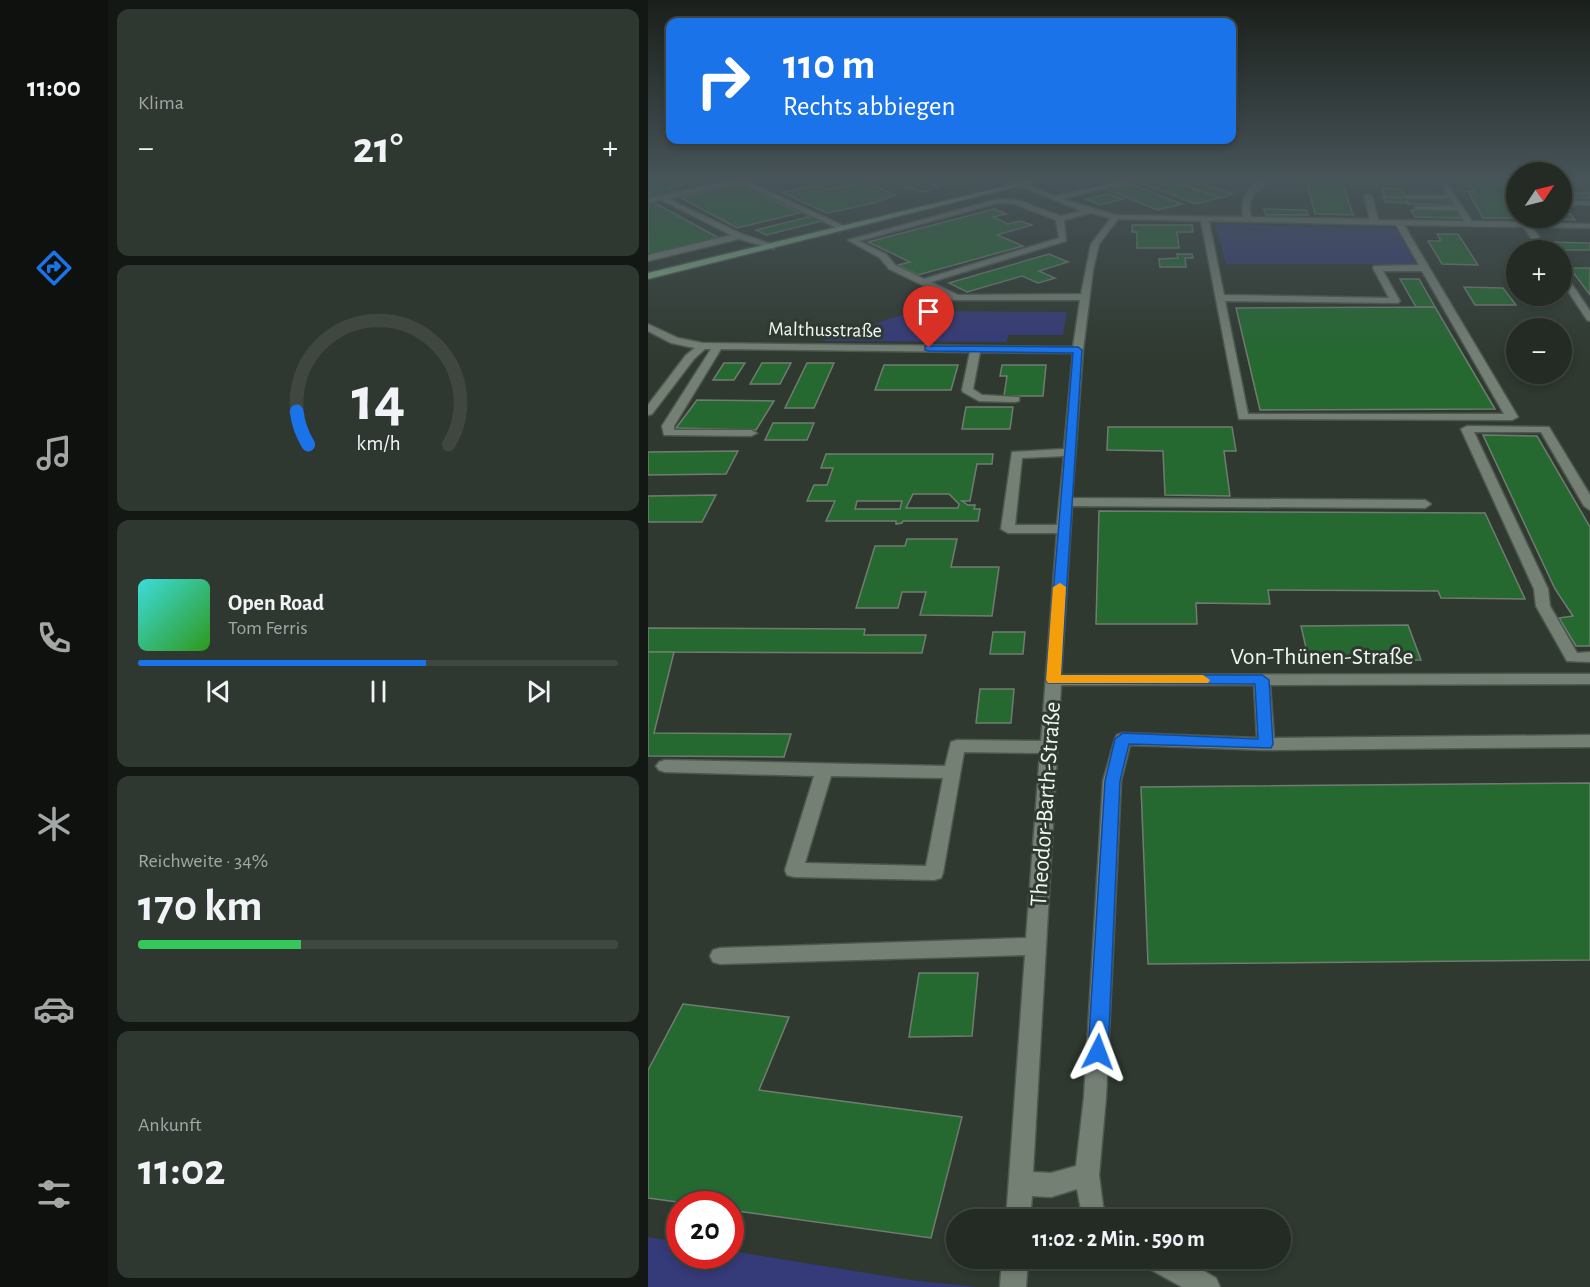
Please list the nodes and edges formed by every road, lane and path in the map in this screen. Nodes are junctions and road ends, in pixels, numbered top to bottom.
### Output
1 (730, 238) edge
2 (745, 238) edge
3 (805, 238) edge
4 (859, 238) edge
5 (1063, 238) edge
6 (1100, 238) edge
7 (1209, 238) edge
8 (1408, 238) edge
9 (1095, 244) junction
10 (1108, 244) dead end
11 (771, 247) junction
12 (648, 258) edge
13 (1425, 268) junction
14 (648, 276) edge
15 (923, 282) junction
16 (1572, 291) edge
17 (1085, 297) junction
18 (1220, 298) junction
19 (1590, 318) edge
20 (651, 331) edge
21 (703, 346) junction
22 (718, 346) junction
23 (976, 349) junction
24 (1078, 350) junction
25 (1015, 399) dead end
26 (648, 412) edge
27 (751, 433) dead end
28 (1069, 452) junction
29 (1066, 502) junction
30 (1425, 504) dead end
31 (1590, 506) edge
32 (1064, 529) junction
33 (1590, 657) edge
34 (1590, 679) edge
35 (1053, 680) junction
36 (1262, 680) junction
37 (1590, 741) edge
38 (1266, 744) junction
39 (1049, 747) junction
40 (665, 766) dead end
41 (824, 770) junction
42 (952, 772) junction
43 (1036, 946) junction
44 (720, 956) dead end
45 (1087, 1175) junction
46 (1020, 1183) junction
47 (1018, 1209) edge
48 (1092, 1209) edge
49 (1014, 1269) edge
50 (1175, 1269) edge
51 (1013, 1287) edge
52 (1207, 1287) edge

1 - 12 street
2 - 11 street
3 - 11 main road
4 - 15 street
5 - 15 street
6 - 9 street, Theodor-Barth-Straße
7 - 18 street
8 - 13 street
9 - 10 street
9 - 17 street, Theodor-Barth-Straße
11 - 14 main road
13 - 18 street
13 - 18 street
15 - 17 street
16 - 19 street
17 - 24 street, Theodor-Barth-Straße
20 - 21 street, Malthusstraße
21 - 22 street, Malthusstraße
21 - 26 street
22 - 23 street, Malthusstraße
22 - 27 street
23 - 24 street, Malthusstraße
23 - 25 street
24 - 28 street, Theodor-Barth-Straße
28 - 29 street, Theodor-Barth-Straße
28 - 32 street
29 - 30 street
29 - 32 street, Theodor-Barth-Straße
31 - 33 street
32 - 35 street, Theodor-Barth-Straße
34 - 36 street, Von-Thünen-Straße
35 - 36 street, Von-Thünen-Straße
35 - 39 street, Theodor-Barth-Straße
36 - 38 street
37 - 38 street
38 - 45 street
39 - 42 street
39 - 43 street, Theodor-Barth-Straße
40 - 41 street
41 - 42 street
41 - 42 street
43 - 44 street
43 - 46 street, Theodor-Barth-Straße
45 - 46 street
45 - 48 street
46 - 47 street, Theodor-Barth-Straße
49 - 51 street
50 - 52 street

